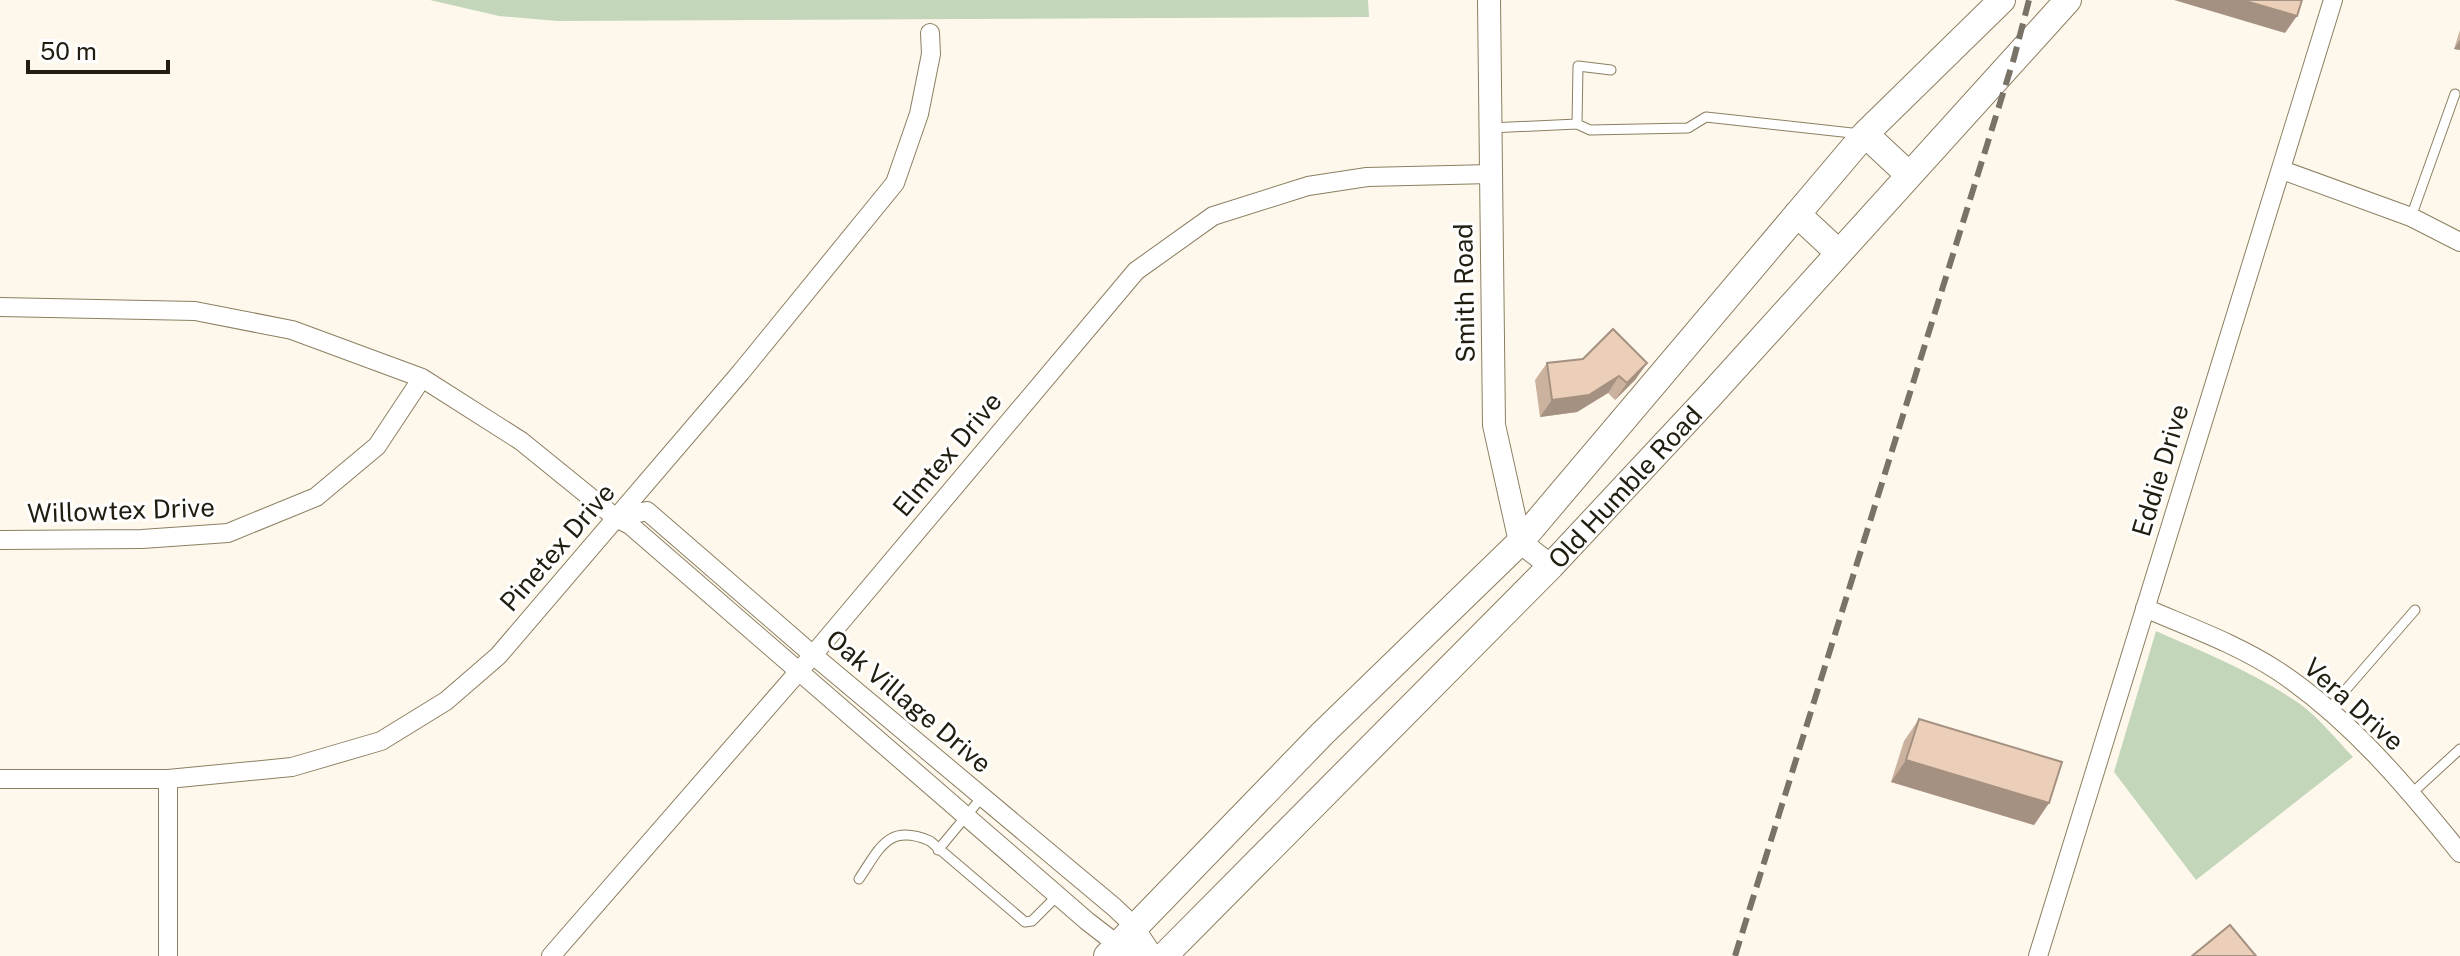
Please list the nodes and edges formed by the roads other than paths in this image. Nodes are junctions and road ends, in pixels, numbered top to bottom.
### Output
1 (1489, 0) edge
2 (2002, 0) edge
3 (2068, 0) edge
4 (2333, 0) edge
5 (930, 33) dead end
6 (1611, 70) dead end
7 (2455, 94) dead end
8 (1577, 124) junction
9 (1490, 128) junction
10 (1865, 134) junction
11 (2282, 170) junction
12 (1491, 174) junction
13 (1909, 175) junction
14 (1797, 214) junction
15 (2411, 217) junction
16 (2460, 242) edge
17 (1839, 253) junction
18 (0, 307) edge
19 (422, 378) junction
20 (616, 518) junction
21 (0, 540) edge
22 (1520, 542) junction
23 (1551, 566) junction
24 (2145, 608) junction
25 (2415, 610) dead end
26 (813, 655) junction
27 (799, 671) junction
28 (2329, 709) junction
29 (1322, 734) junction
30 (2460, 749) edge
31 (1352, 765) junction
32 (0, 779) edge
33 (168, 779) junction
34 (2411, 794) junction
35 (982, 796) junction
36 (966, 816) junction
37 (938, 850) junction
38 (2460, 853) edge
39 (859, 879) dead end
40 (1058, 895) junction
41 (1120, 942) edge
42 (168, 956) edge
43 (551, 956) edge
44 (1145, 956) edge
45 (1154, 956) edge
46 (1164, 956) edge
47 (2038, 956) edge

1 - 9 street, Smith Road
2 - 10 main road, Old Humble Road
3 - 13 main road, Old Humble Road
4 - 11 street, Eddie Drive
5 - 20 street, Pinetex Drive
6 - 8 lane
7 - 15 lane
8 - 9 lane
8 - 10 lane
9 - 12 street, Smith Road
10 - 13 main road
10 - 14 main road, Old Humble Road
11 - 15 street
11 - 24 street, Eddie Drive
12 - 22 street, Smith Road
12 - 26 street, Elmtex Drive
13 - 17 main road, Old Humble Road
14 - 17 main road
14 - 22 main road, Old Humble Road
15 - 16 street
17 - 23 main road, Old Humble Road
18 - 19 street, Oak Village Drive
19 - 20 street, Oak Village Drive
19 - 21 street, Willowtex Drive
20 - 26 street, Oak Village Drive
20 - 27 street, Oak Village Drive
20 - 33 street, Pinetex Drive
22 - 23 street
22 - 29 main road, Old Humble Road
23 - 31 main road, Old Humble Road
24 - 28 street, Vera Drive
24 - 47 street, Eddie Drive
25 - 28 lane
26 - 27 street, Elmtex Drive
26 - 35 street, Oak Village Drive
27 - 36 street, Oak Village Drive
27 - 43 street, Elmtex Drive
28 - 34 street, Vera Drive
29 - 31 main road
29 - 41 main road, Old Humble Road
30 - 34 lane
31 - 46 main road, Old Humble Road
32 - 33 street, Pinetex Drive
33 - 42 street
34 - 38 street, Vera Drive
35 - 36 lane
35 - 41 street, Oak Village Drive
36 - 37 lane
36 - 40 street, Oak Village Drive
37 - 39 lane
37 - 40 lane
40 - 41 street, Oak Village Drive
41 - 44 street, Oak Village Drive
41 - 45 street, Oak Village Drive

